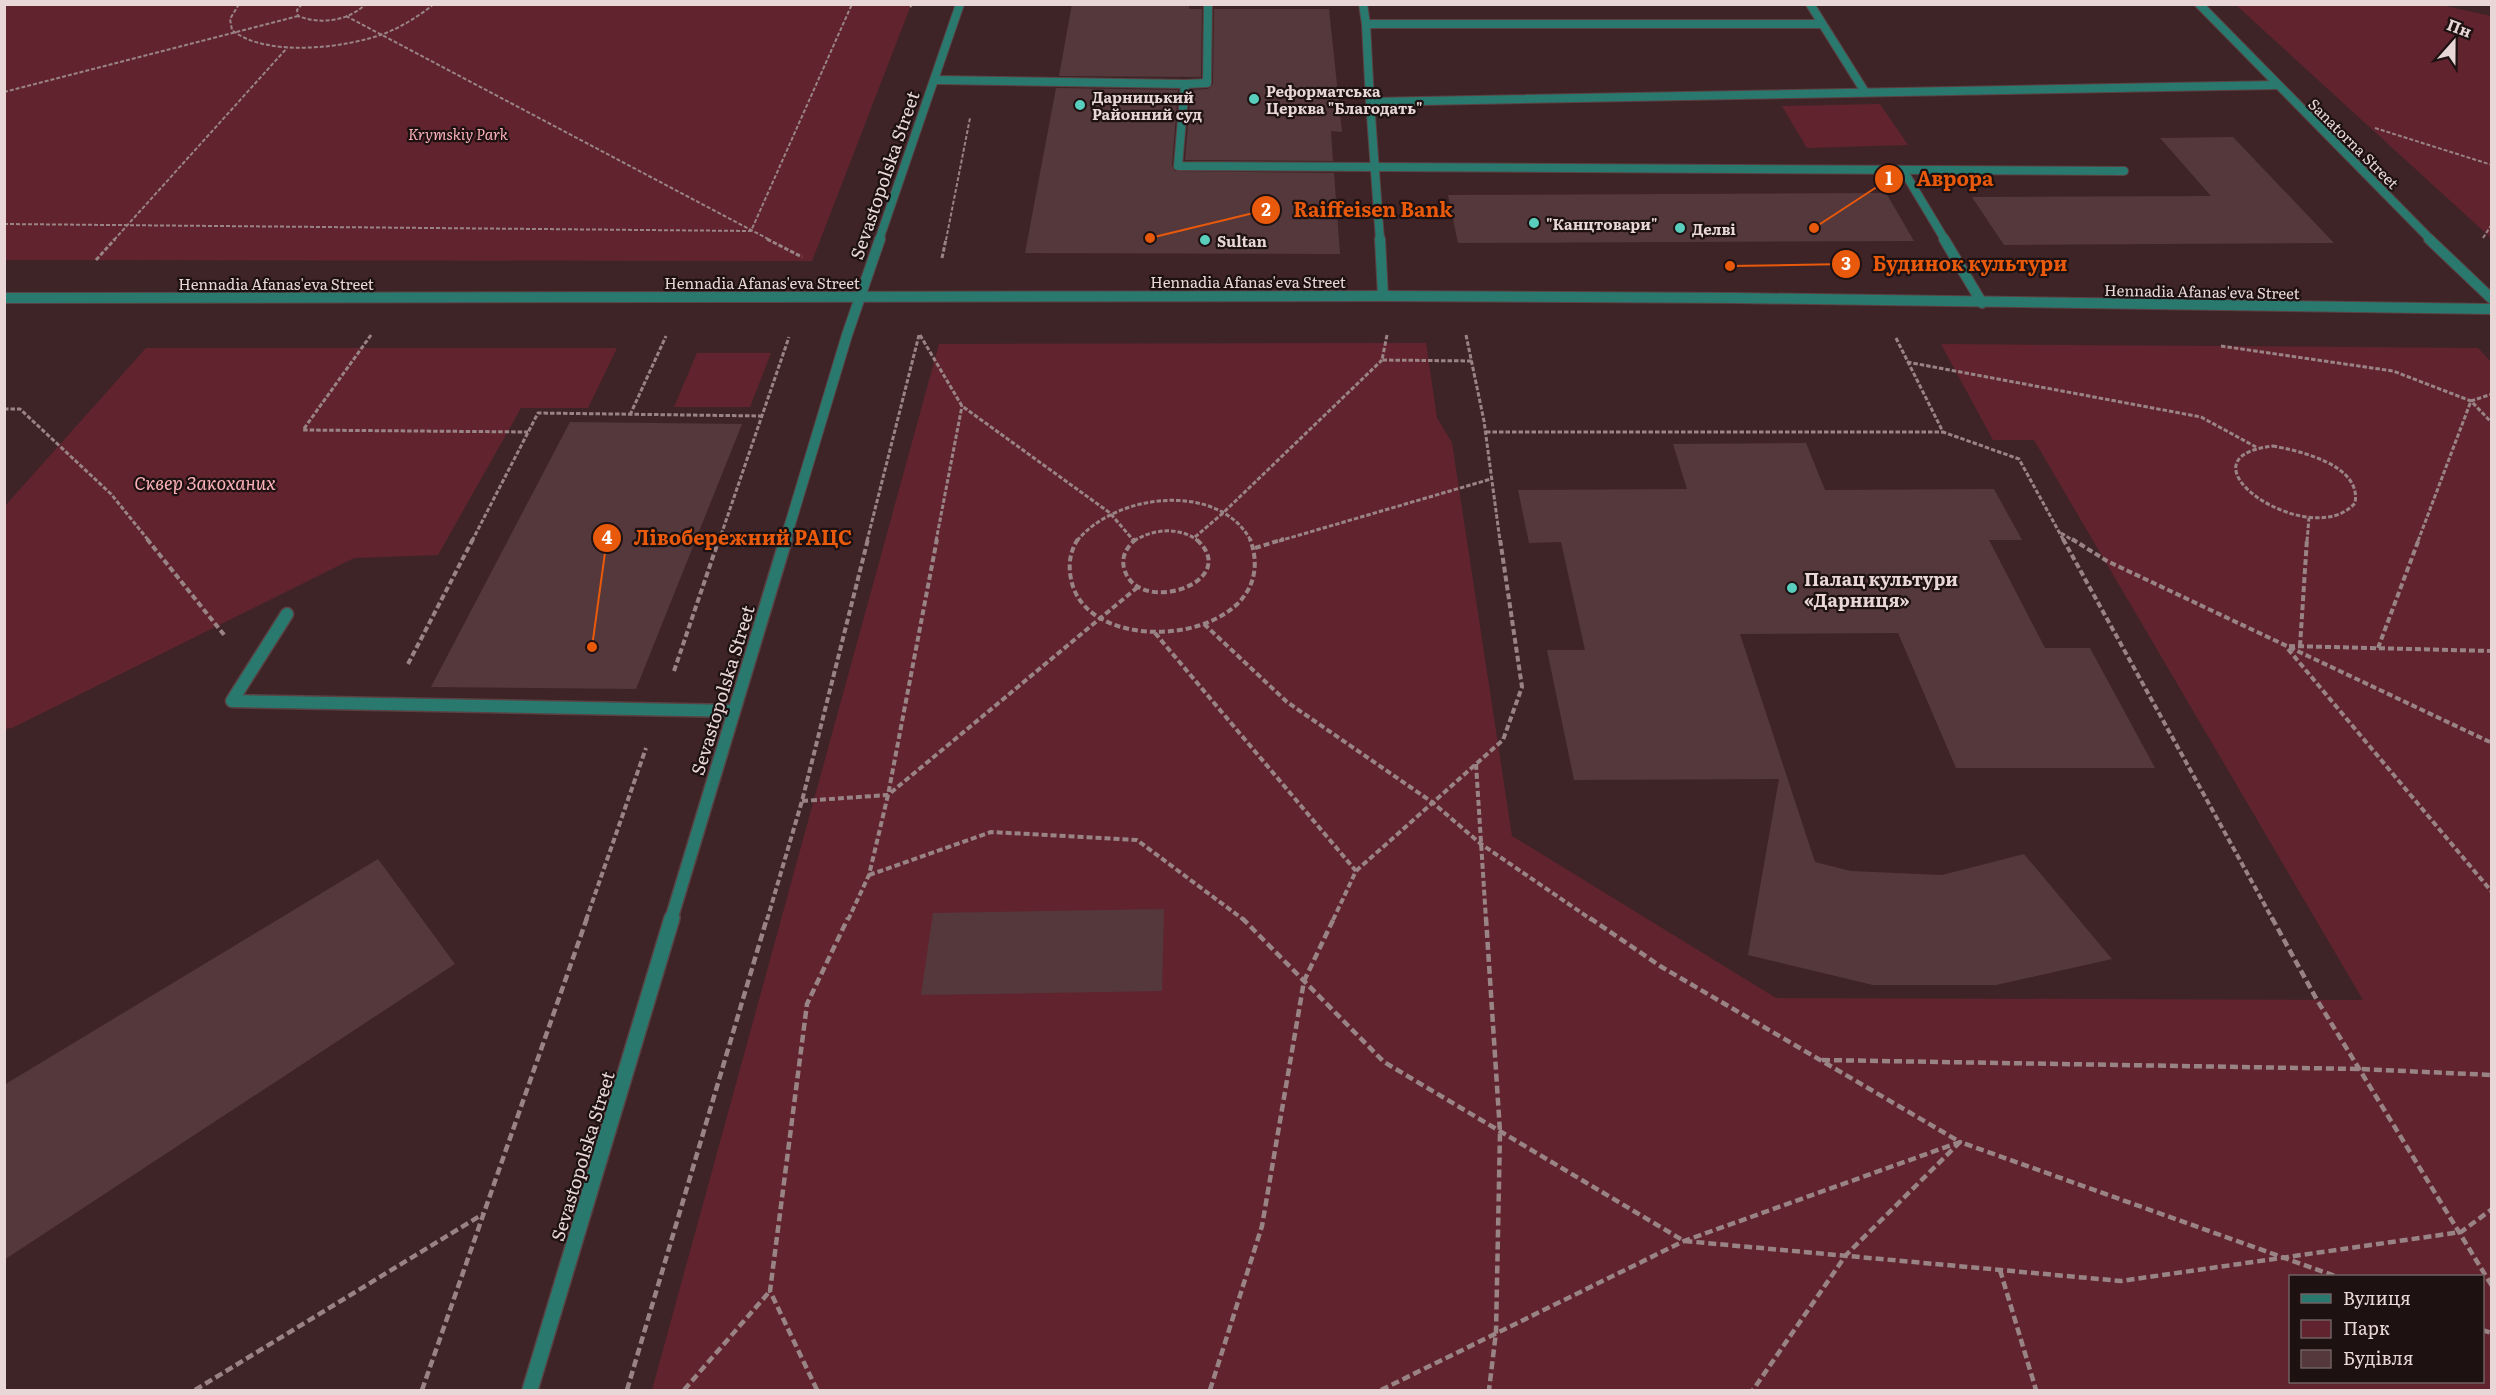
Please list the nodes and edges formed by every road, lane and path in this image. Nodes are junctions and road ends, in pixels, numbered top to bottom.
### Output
1 (239, 4) edge
2 (302, 4) edge
3 (366, 4) edge
4 (434, 4) edge
5 (852, 4) edge
6 (909, 4) edge
7 (960, 4) edge
8 (1208, 4) edge
9 (1363, 4) edge
10 (1810, 4) edge
11 (2199, 4) edge
12 (912, 8) dead end
13 (298, 16) junction
14 (346, 16) junction
15 (1366, 24) junction
16 (1822, 24) junction
17 (232, 32) junction
18 (379, 35) junction
19 (287, 48) junction
20 (936, 80) junction
21 (978, 81) junction
22 (1185, 84) junction
23 (2277, 85) junction
24 (4, 92) edge
25 (1865, 92) junction
26 (1370, 102) junction
27 (2373, 127) dead end
28 (2492, 165) edge
29 (1376, 167) junction
30 (1903, 170) junction
31 (2124, 171) dead end
32 (4, 224) edge
33 (129, 224) junction
34 (2492, 224) edge
35 (752, 231) junction
36 (2481, 241) dead end
37 (807, 260) dead end
38 (93, 263) dead end
39 (941, 264) dead end
40 (1383, 296) junction
41 (862, 297) junction
42 (4, 298) edge
43 (2492, 299) edge
44 (1982, 303) junction
45 (2492, 309) edge
46 (372, 334) dead end
47 (1466, 334) dead end
48 (1387, 335) dead end
49 (667, 336) dead end
50 (1895, 336) dead end
51 (790, 337) dead end
52 (2221, 346) dead end
53 (1382, 360) junction
54 (1473, 361) junction
55 (1907, 362) junction
56 (2492, 393) edge
57 (2471, 401) junction
58 (962, 406) junction
59 (4, 409) edge
60 (630, 415) junction
61 (762, 416) junction
62 (2492, 423) edge
63 (528, 432) junction
64 (1486, 432) junction
65 (1943, 432) junction
66 (2256, 447) junction
67 (1491, 479) junction
68 (1110, 513) junction
69 (1223, 513) junction
70 (2309, 518) junction
71 (2061, 532) junction
72 (1195, 537) junction
73 (1134, 541) junction
74 (1255, 548) junction
75 (1139, 586) junction
76 (287, 614) dead end
77 (1099, 617) junction
78 (1204, 624) junction
79 (1154, 632) junction
80 (2285, 646) junction
81 (2300, 646) junction
82 (2378, 648) junction
83 (2492, 651) edge
84 (252, 670) junction
85 (387, 704) junction
86 (659, 711) junction
87 (734, 711) junction
88 (2492, 743) edge
89 (1476, 764) junction
90 (888, 795) junction
91 (802, 801) junction
92 (1432, 802) junction
93 (1481, 844) junction
94 (1356, 871) junction
95 (869, 875) junction
96 (2492, 892) edge
97 (1304, 981) junction
98 (1821, 1060) junction
99 (2360, 1069) junction
100 (2492, 1075) edge
101 (1500, 1132) junction
102 (1960, 1142) junction
103 (2492, 1209) edge
104 (483, 1214) junction
105 (2461, 1232) junction
106 (1684, 1240) junction
107 (1846, 1255) junction
108 (2283, 1257) junction
109 (2000, 1270) junction
110 (2332, 1275) edge
111 (2492, 1286) edge
112 (770, 1292) junction
113 (1496, 1332) junction
114 (195, 1390) edge
115 (422, 1390) edge
116 (530, 1390) edge
117 (627, 1390) edge
118 (684, 1390) edge
119 (817, 1390) edge
120 (1210, 1390) edge
121 (1381, 1390) edge
122 (1489, 1390) edge
123 (1753, 1390) edge
124 (2036, 1390) edge

1 - 17 path
2 - 13 path
3 - 14 path
4 - 18 path
5 - 35 path
6 - 12 path
7 - 20 street, Sevastopolska Street
8 - 22 street
9 - 15 street
10 - 16 street
11 - 23 street, Sanatorna Street
13 - 14 path
13 - 17 path
14 - 18 path
15 - 16 street
15 - 26 street
16 - 25 street
17 - 19 path
17 - 24 path
18 - 19 path
18 - 35 path
19 - 33 path
20 - 21 street
20 - 41 street, Sevastopolska Street
21 - 22 street
21 - 39 path
22 - 29 street
23 - 25 street
23 - 43 street, Sanatorna Street
25 - 26 street
26 - 29 street
27 - 28 path
29 - 30 street
29 - 40 street
30 - 31 street
30 - 44 street
32 - 33 path
33 - 35 path
33 - 38 path
34 - 36 path
35 - 37 path
40 - 41 street, Hennadia Afanas'eva Street
40 - 44 street, Hennadia Afanas'eva Street
41 - 42 street, Hennadia Afanas'eva Street
41 - 87 street, Sevastopolska Street
44 - 45 street, Hennadia Afanas'eva Street
46 - 63 path
47 - 54 path
48 - 53 path
49 - 60 path
50 - 55 path
51 - 61 path
52 - 57 path
53 - 54 path
53 - 69 path
54 - 64 path
55 - 65 path
55 - 66 path
56 - 57 path
57 - 62 path
57 - 82 path
58 - 68 path
58 - 90 path
58 - 91 path
59 - 84 path
60 - 61 path
60 - 63 path
61 - 86 path
63 - 85 path
64 - 65 path
64 - 67 path
65 - 71 path
66 - 70 path
66 - 70 path
67 - 74 path
67 - 89 path
68 - 69 path
68 - 73 path
68 - 77 path
69 - 72 path
69 - 74 path
70 - 81 path
71 - 80 path
71 - 99 path
72 - 73 path
72 - 75 path
73 - 75 path
74 - 78 path
75 - 77 path
76 - 84 street
77 - 79 path
77 - 90 path
78 - 79 path
78 - 92 path
79 - 94 path
80 - 81 path
80 - 88 path
80 - 96 path
81 - 82 path
82 - 83 path
84 - 85 street
85 - 86 street
86 - 87 street
86 - 104 path
87 - 116 street, Sevastopolska Street
89 - 92 path
89 - 93 path
90 - 91 path
90 - 95 path
91 - 117 path
92 - 93 path
92 - 94 path
93 - 98 path
93 - 101 path
94 - 97 path
95 - 97 path
95 - 112 path
97 - 101 path
97 - 120 path
98 - 99 path
98 - 102 path
99 - 100 path
99 - 105 path
101 - 106 path
101 - 113 path
102 - 106 path
102 - 107 path
102 - 108 path
103 - 105 path
104 - 114 path
104 - 115 path
105 - 108 path
105 - 111 path
106 - 107 path
106 - 113 path
107 - 109 path
107 - 123 path
108 - 109 path
108 - 110 path
109 - 124 path
112 - 118 path
112 - 119 path
113 - 121 path
113 - 122 path

